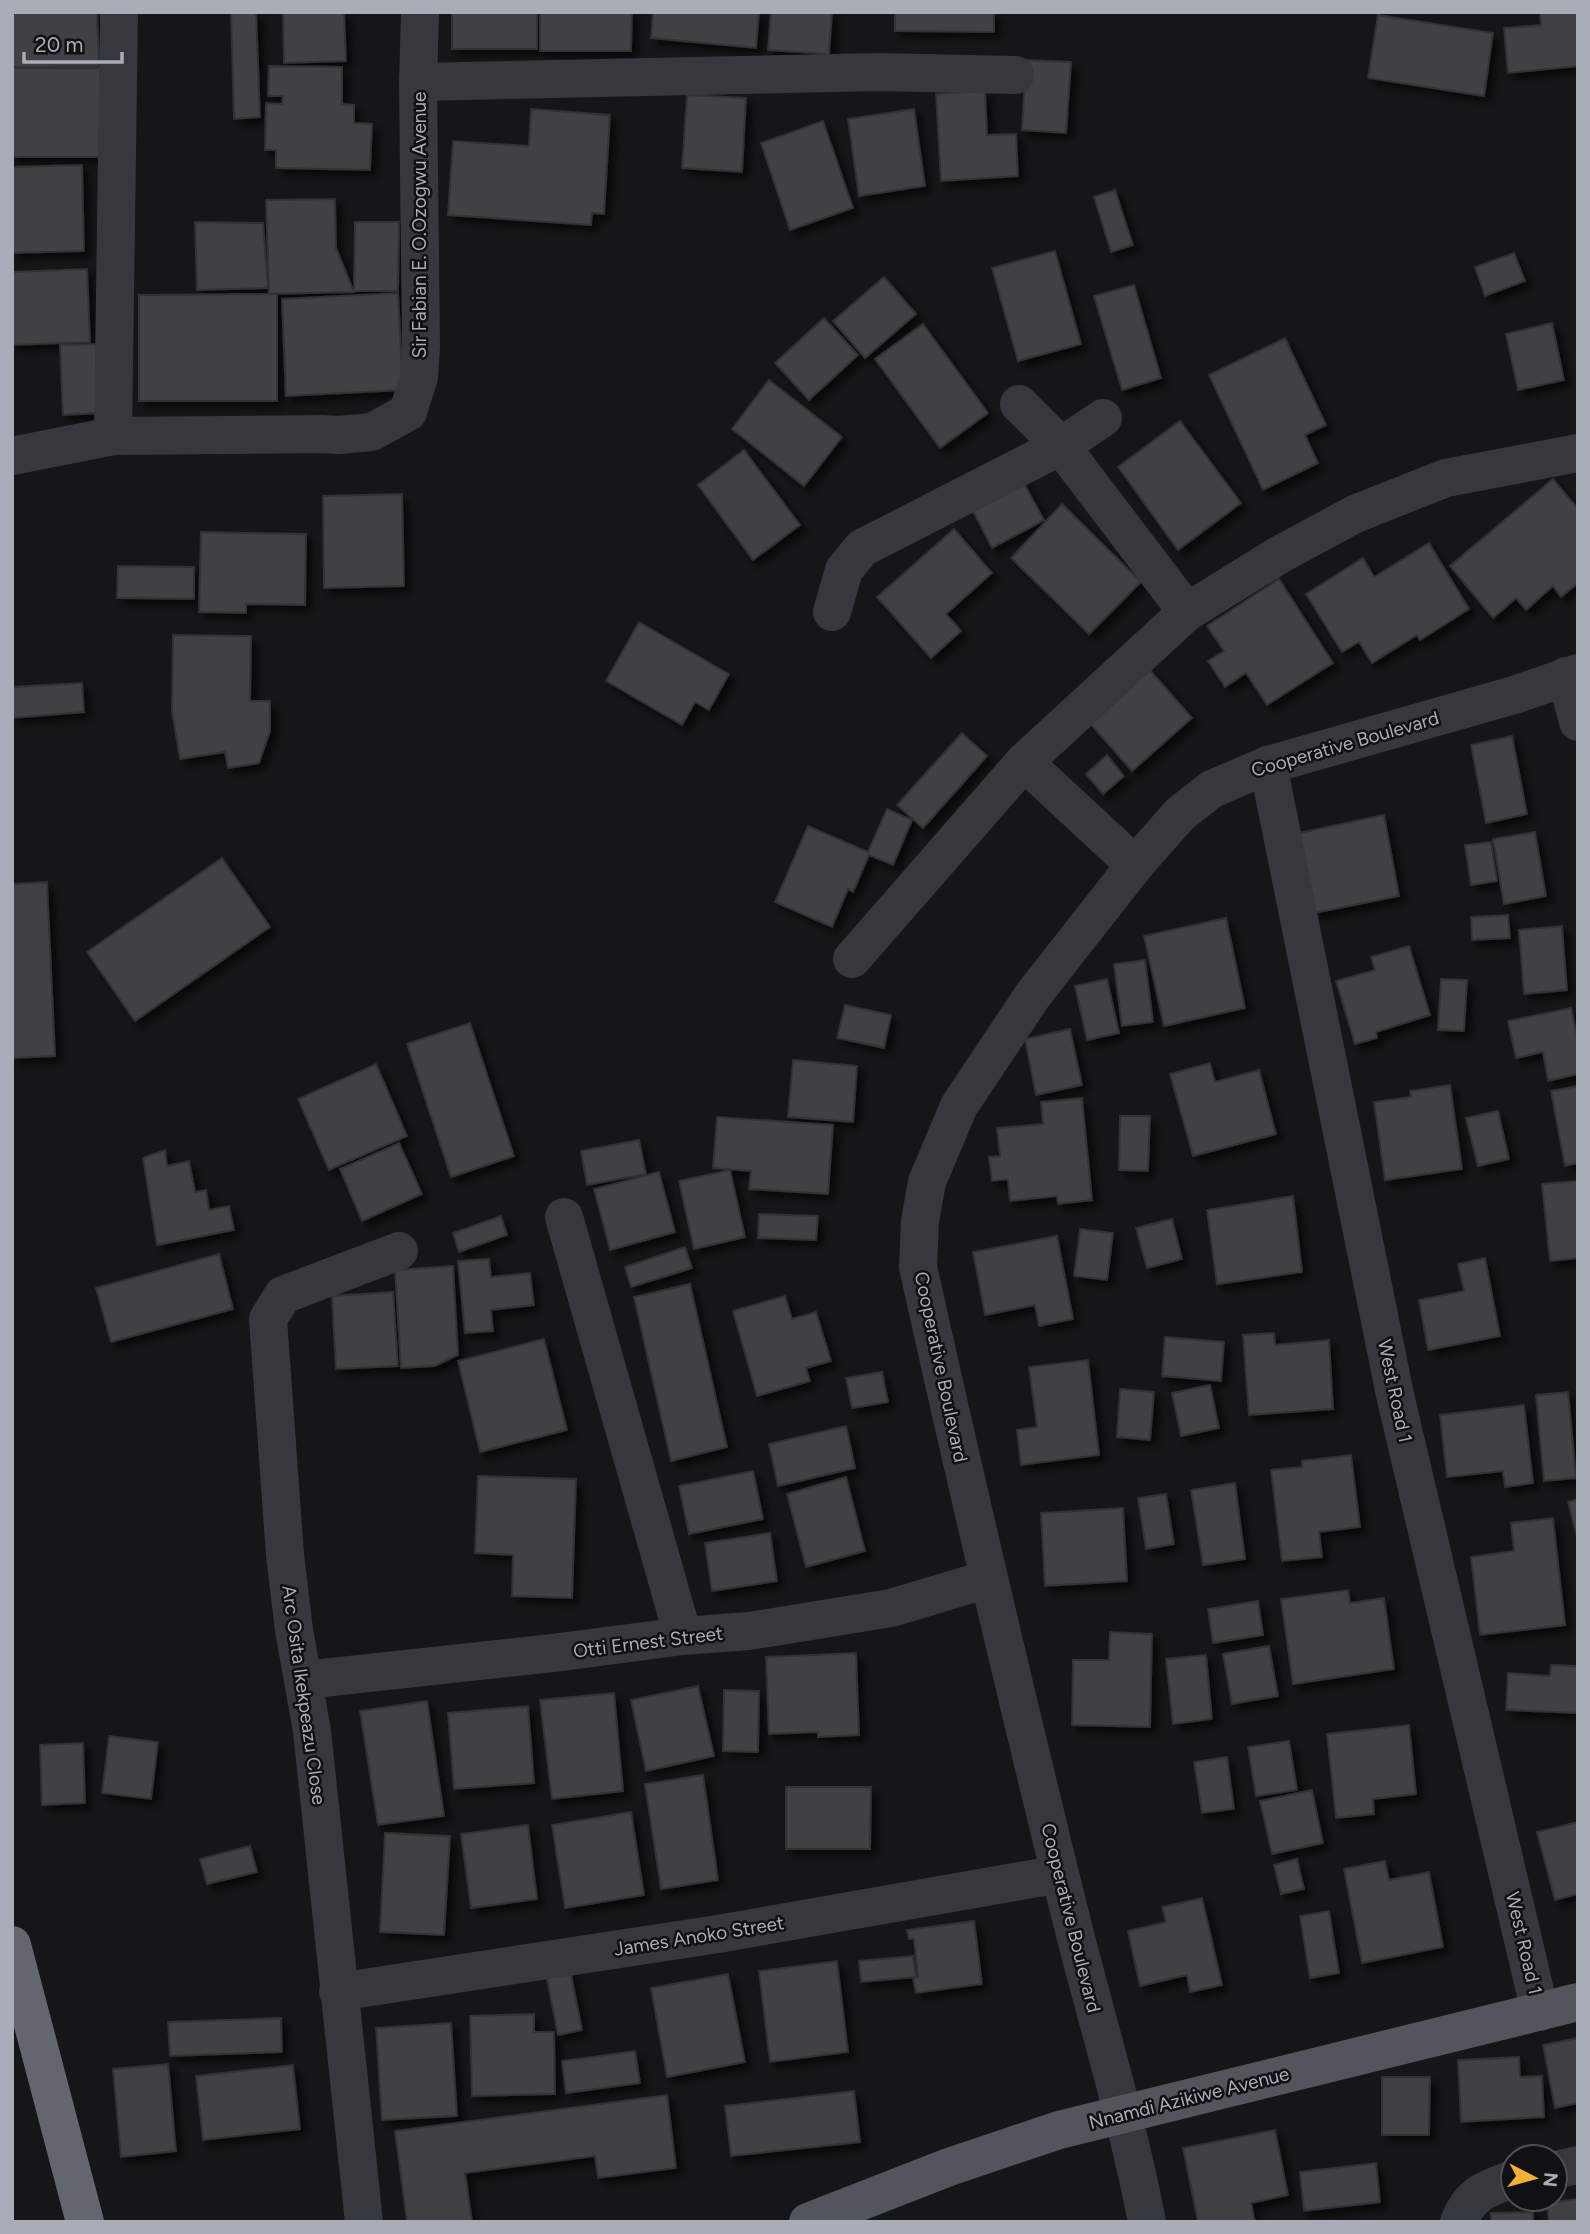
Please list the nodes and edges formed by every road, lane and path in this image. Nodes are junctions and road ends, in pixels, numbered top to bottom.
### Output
1 (118, 12) edge
2 (420, 12) edge
3 (1015, 75) dead end
4 (418, 82) junction
5 (1019, 404) dead end
6 (1103, 418) dead end
7 (114, 436) junction
8 (1061, 446) junction
9 (1578, 453) edge
10 (12, 456) edge
11 (832, 612) dead end
12 (1187, 612) junction
13 (1572, 675) edge
14 (1578, 722) edge
15 (1024, 762) junction
16 (1268, 765) junction
17 (1135, 865) junction
18 (852, 959) dead end
19 (564, 1216) dead end
20 (399, 1251) dead end
21 (988, 1579) junction
22 (683, 1636) junction
23 (304, 1680) junction
24 (1060, 1874) junction
25 (12, 1945) edge
26 (338, 1992) junction
27 (1578, 2002) edge
28 (1540, 2012) junction
29 (1123, 2113) junction
30 (1499, 2185) edge
31 (85, 2222) edge
32 (364, 2222) edge
33 (808, 2222) edge
34 (1147, 2222) edge
35 (1459, 2222) edge

1 - 7 street
2 - 4 street, Sir Fabian E. O.Ozogwu Avenue
3 - 4 street
4 - 7 street, Sir Fabian E. O.Ozogwu Avenue
5 - 8 street
6 - 8 street
7 - 10 street, Sir Fabian E. O.Ozogwu Avenue
8 - 11 street
8 - 12 street
9 - 12 street
12 - 15 street
13 - 14 street
13 - 16 street, Cooperative Boulevard
15 - 17 street
15 - 18 street
16 - 17 street, Cooperative Boulevard
16 - 28 street, West Road 1
17 - 21 street, Cooperative Boulevard
19 - 22 street
20 - 23 street, Arc Osita Ikekpeazu Close
21 - 22 street, Otti Ernest Street
21 - 24 street, Cooperative Boulevard
22 - 23 street, Otti Ernest Street
23 - 26 street, Arc Osita Ikekpeazu Close
24 - 26 street, James Anoko Street
24 - 29 street, Cooperative Boulevard
25 - 31 highway
26 - 32 street, Arc Osita Ikekpeazu Close
27 - 28 main road, Nnamdi Azikiwe Avenue
28 - 29 main road, Nnamdi Azikiwe Avenue
29 - 33 main road, Nnamdi Azikiwe Avenue
29 - 34 street, Cooperative Boulevard
30 - 35 street

